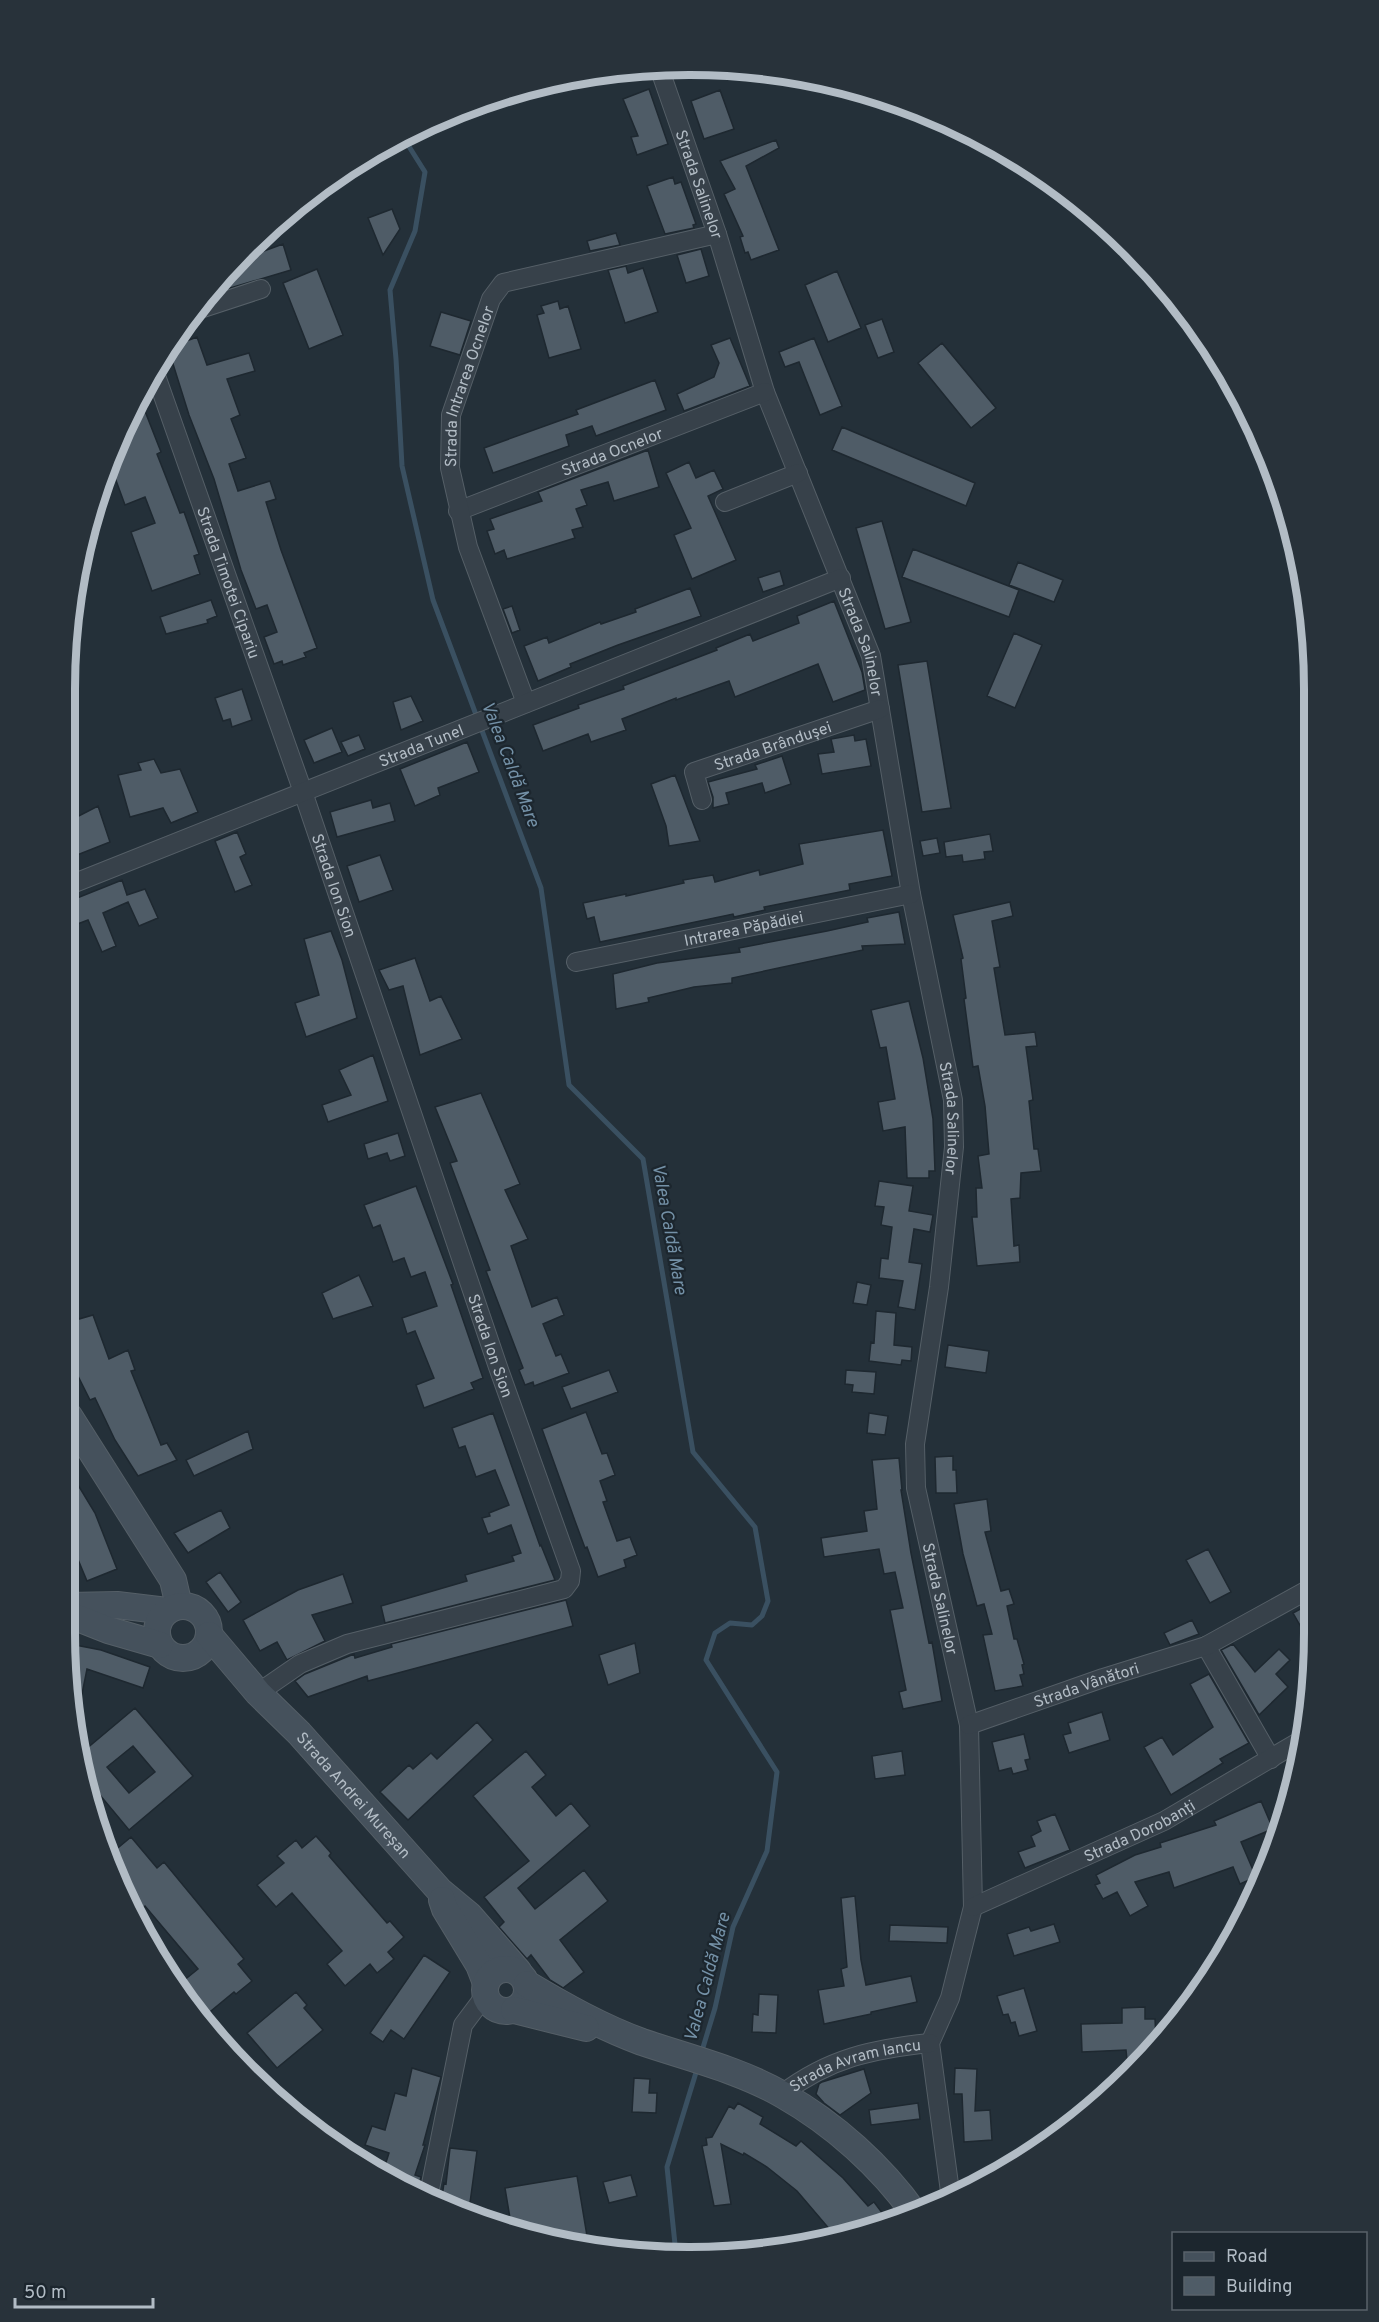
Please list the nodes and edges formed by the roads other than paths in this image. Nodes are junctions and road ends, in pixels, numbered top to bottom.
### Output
1 (662, 76) edge
2 (717, 234) junction
3 (261, 289) dead end
4 (209, 306) edge
5 (158, 381) edge
6 (765, 392) junction
7 (798, 473) junction
8 (725, 502) dead end
9 (458, 511) junction
10 (842, 578) junction
11 (526, 703) junction
12 (880, 709) junction
13 (303, 792) junction
14 (702, 800) dead end
15 (75, 883) edge
16 (911, 894) junction
17 (576, 962) dead end
18 (75, 1425) edge
19 (1304, 1592) edge
20 (75, 1606) edge
21 (173, 1608) junction
22 (75, 1618) edge
23 (209, 1635) junction
24 (160, 1645) junction
25 (1206, 1646) junction
26 (193, 1656) junction
27 (262, 1697) junction
28 (969, 1725) junction
29 (1293, 1745) edge
30 (1271, 1759) junction
31 (440, 1891) junction
32 (973, 1907) junction
33 (522, 1978) junction
34 (486, 1991) junction
35 (514, 2010) junction
36 (639, 2041) junction
37 (930, 2043) junction
38 (782, 2094) junction
39 (430, 2189) edge
40 (950, 2189) edge
41 (908, 2206) edge

1 - 2 street, Strada Salinelor
2 - 6 street, Strada Salinelor
2 - 9 street, Strada Intrarea Ocnelor
3 - 4 street
5 - 13 street, Strada Timotei Cipariu
6 - 7 street, Strada Salinelor
6 - 9 street, Strada Ocnelor
7 - 8 street
7 - 10 street, Strada Salinelor
9 - 11 street, Strada Intrarea Ocnelor
10 - 11 street, Strada Tunel
10 - 12 street, Strada Salinelor
11 - 13 street, Strada Tunel
12 - 14 street, Strada Brândușei
12 - 16 street, Strada Salinelor
13 - 15 street, Strada Tunel
13 - 27 street, Strada Ion Sion
16 - 17 street, Intrarea Păpădiei
16 - 28 street, Strada Salinelor
18 - 21 main road
19 - 25 street, Strada Vânători
20 - 21 main road
21 - 23 main road
21 - 24 main road
22 - 24 main road
23 - 26 main road
23 - 27 main road, Strada Andrei Mureșan
24 - 26 main road
25 - 28 street, Strada Vânători
25 - 30 street
26 - 27 main road, Strada Andrei Mureșan
27 - 31 main road, Strada Andrei Mureșan
28 - 32 street, Strada Salinelor
29 - 30 street, Strada Dorobanți
30 - 32 street, Strada Dorobanți
31 - 33 main road, Strada Andrei Mureșan
31 - 34 main road, Strada Andrei Mureșan
32 - 37 street, Strada Salinelor
33 - 34 main road
33 - 35 main road
33 - 36 main road, Strada Andrei Mureșan
34 - 35 main road
34 - 39 street
35 - 36 main road
36 - 38 main road, Strada Avram Iancu
37 - 38 street, Strada Avram Iancu
37 - 40 street
38 - 41 main road, Strada Avram Iancu

